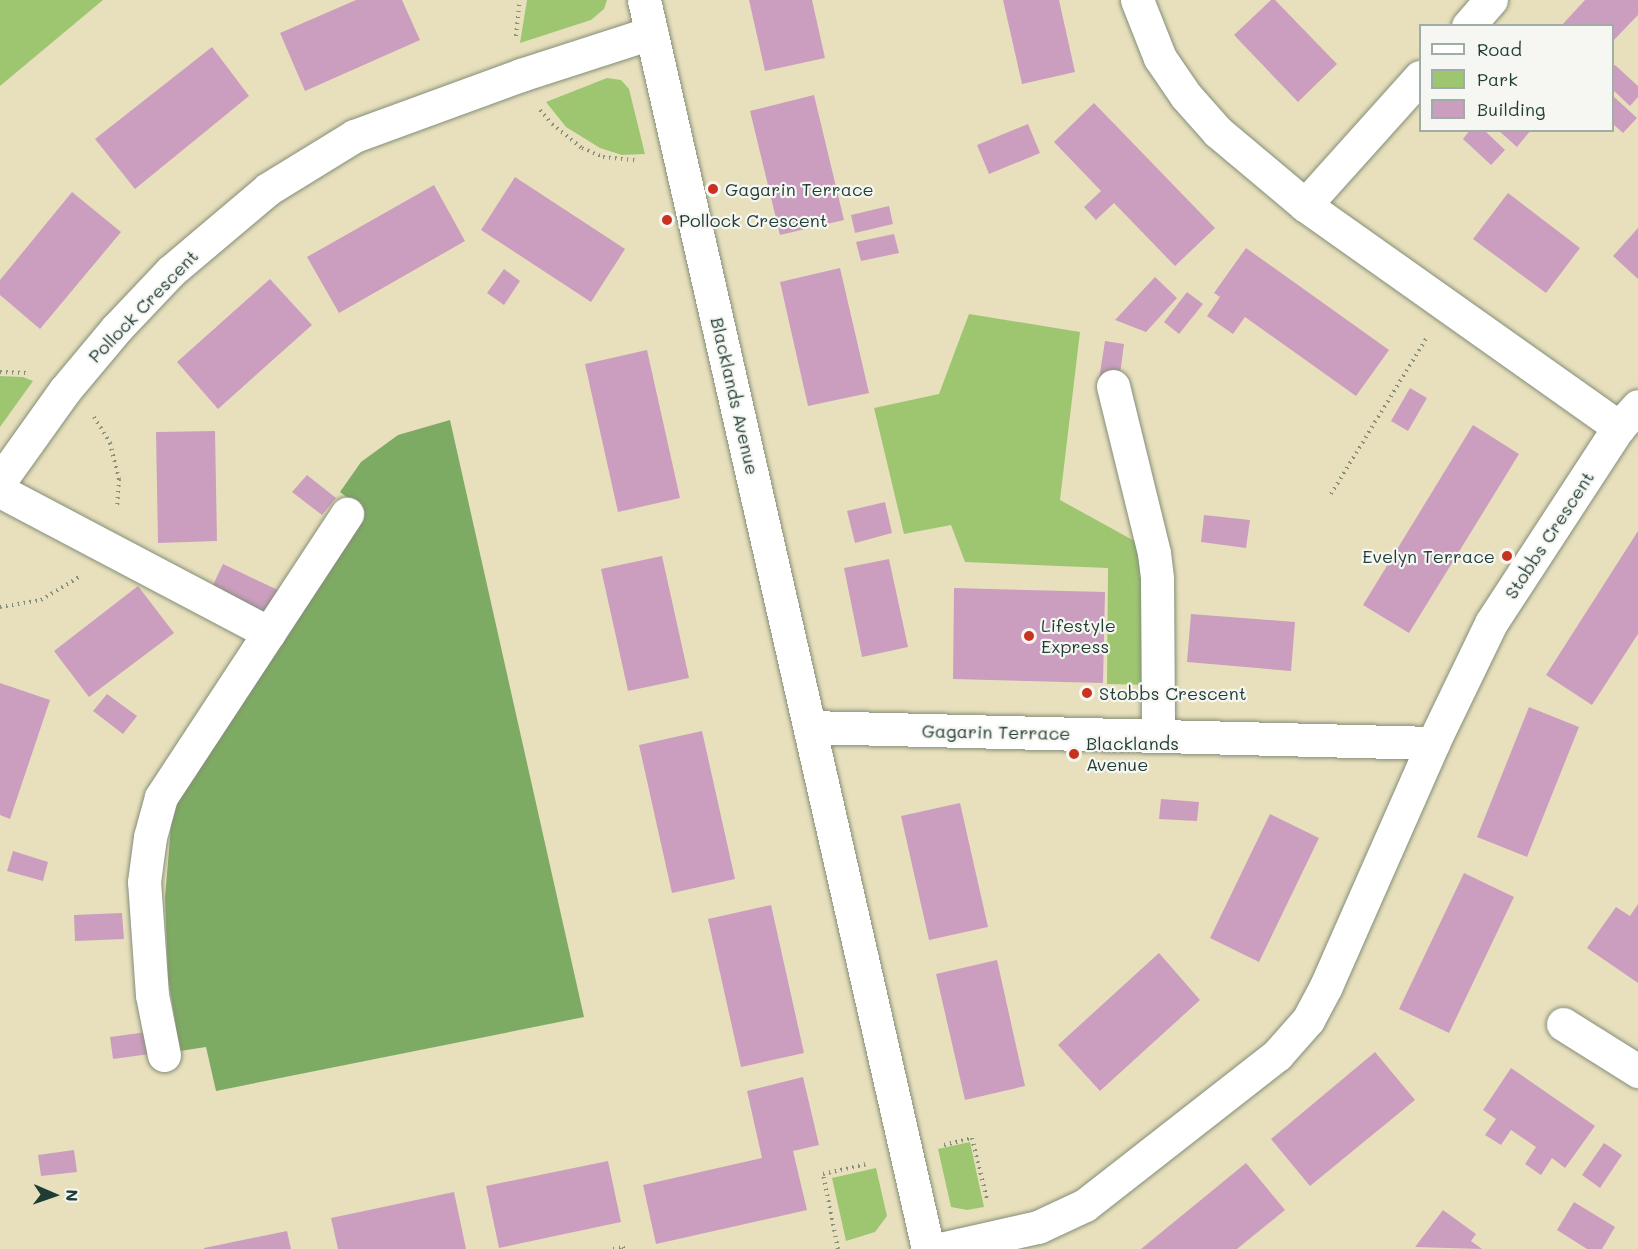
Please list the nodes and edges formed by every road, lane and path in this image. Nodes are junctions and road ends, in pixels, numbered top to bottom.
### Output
1 (644, 0) edge
2 (1137, 0) edge
3 (1491, 0) edge
4 (1470, 24) edge
5 (651, 33) junction
6 (522, 75) junction
7 (1419, 78) edge
8 (680, 152) junction
9 (1305, 205) junction
10 (1447, 305) junction
11 (1113, 386) dead end
12 (1628, 417) edge
13 (0, 481) edge
14 (0, 491) edge
15 (1331, 494) dead end
16 (347, 514) dead end
17 (269, 633) junction
18 (810, 727) junction
19 (1158, 736) junction
20 (1433, 743) junction
21 (1563, 1024) dead end
22 (164, 1055) dead end
23 (1638, 1071) edge
24 (904, 1155) junction
25 (997, 1236) junction
26 (613, 1249) edge
27 (624, 1249) edge
28 (838, 1249) edge
29 (928, 1249) edge
30 (940, 1249) edge

1 - 5 street, Blacklands Avenue
2 - 9 street
3 - 4 street
5 - 6 street, Pollock Crescent
5 - 8 street, Blacklands Avenue
6 - 8 path
6 - 13 street, Pollock Crescent
7 - 9 street
8 - 18 street, Blacklands Avenue
9 - 10 street
10 - 12 street
10 - 15 path
11 - 19 street
12 - 20 street, Stobbs Crescent
14 - 17 street
16 - 17 street
17 - 22 street
18 - 19 street, Gagarin Terrace
18 - 24 street, Blacklands Avenue
19 - 20 street, Gagarin Terrace
20 - 25 street, Stobbs Crescent
21 - 23 street
24 - 25 path
24 - 28 path
24 - 29 street, Blacklands Avenue
25 - 30 street, Stobbs Crescent
26 - 27 path

